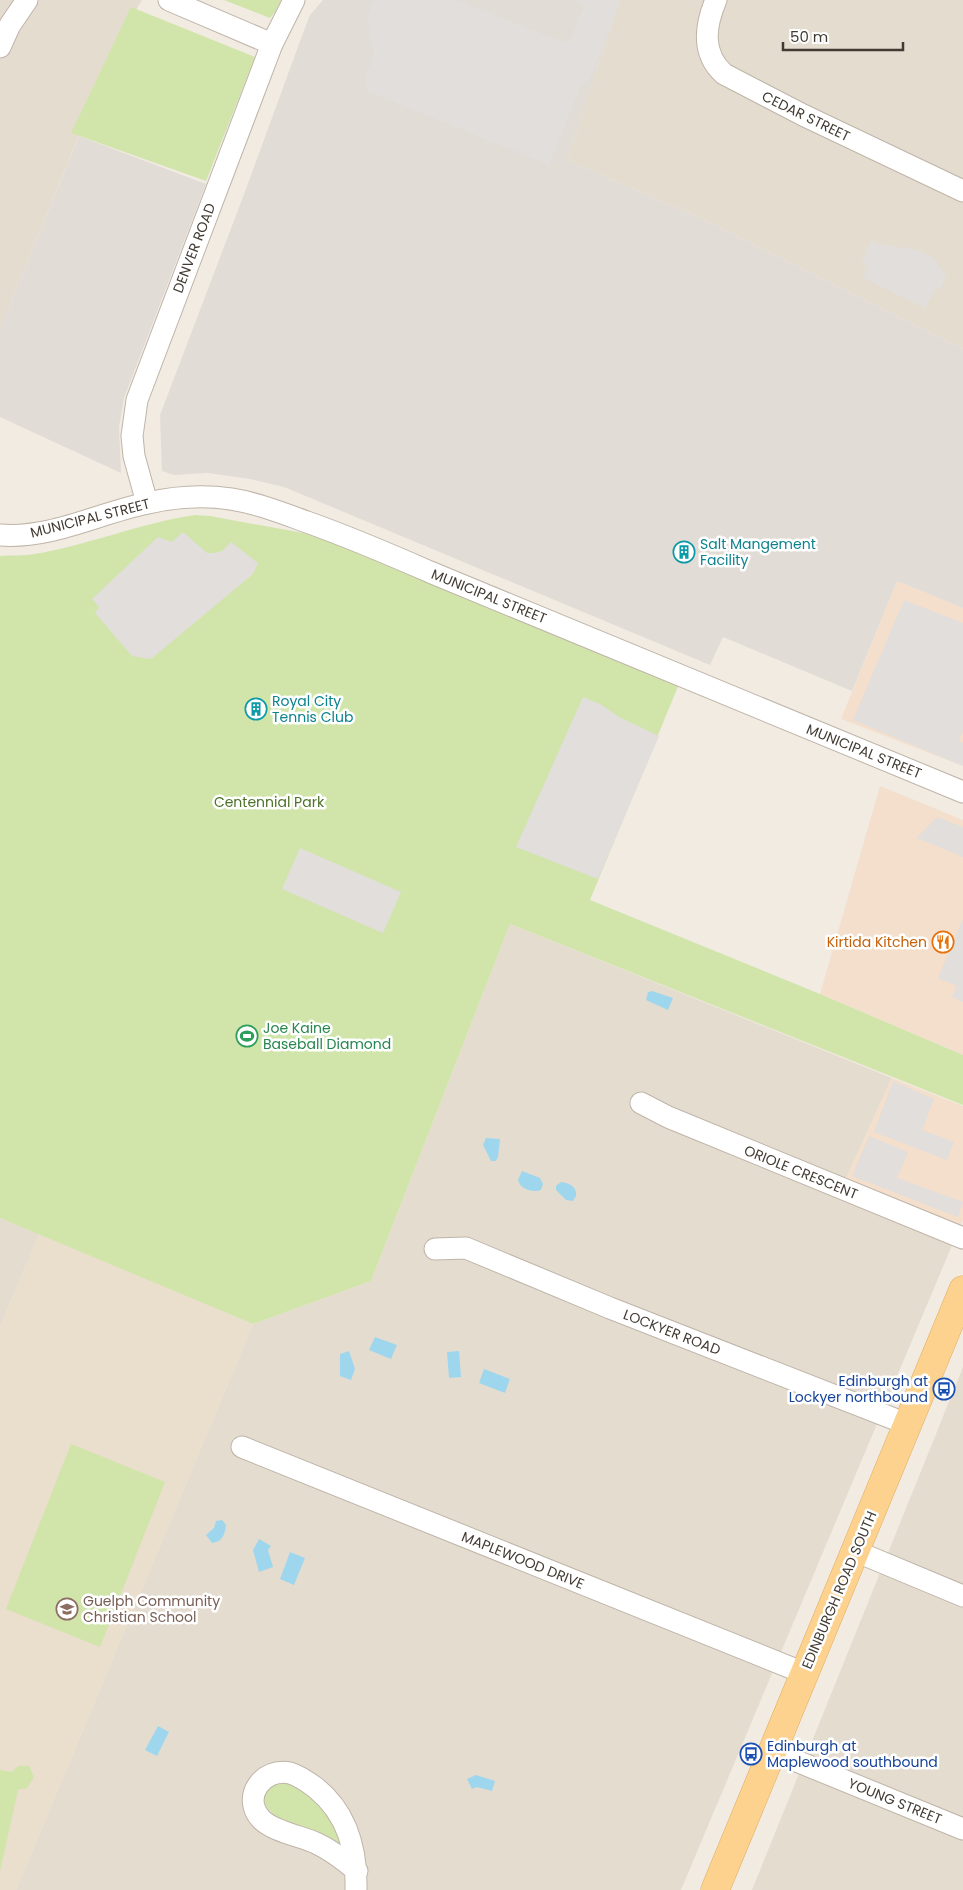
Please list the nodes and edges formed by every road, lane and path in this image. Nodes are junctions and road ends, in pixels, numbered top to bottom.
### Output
1 (27, 0) edge
2 (169, 0) edge
3 (294, 0) edge
4 (716, 0) edge
5 (272, 44) junction
6 (0, 47) edge
7 (963, 191) edge
8 (147, 503) junction
9 (0, 536) edge
10 (963, 792) edge
11 (642, 1103) dead end
12 (963, 1238) edge
13 (435, 1249) dead end
14 (963, 1290) edge
15 (907, 1424) junction
16 (242, 1447) dead end
17 (855, 1551) junction
18 (963, 1596) edge
19 (804, 1673) junction
20 (772, 1751) junction
21 (963, 1829) edge
22 (357, 1880) edge
23 (715, 1890) edge

1 - 6 street
2 - 5 street
3 - 5 street, DENVER ROAD
4 - 7 street, CEDAR STREET
5 - 8 street, DENVER ROAD
8 - 9 street, MUNICIPAL STREET
8 - 10 street, MUNICIPAL STREET
11 - 12 street, ORIOLE CRESCENT
13 - 15 street, LOCKYER ROAD
14 - 15 main road, EDINBURGH ROAD SOUTH
15 - 17 main road, EDINBURGH ROAD SOUTH
16 - 19 street, MAPLEWOOD DRIVE
17 - 18 street
17 - 19 main road, EDINBURGH ROAD SOUTH
19 - 20 main road, EDINBURGH ROAD SOUTH
20 - 21 street, YOUNG STREET
20 - 23 main road, EDINBURGH ROAD SOUTH
22 - 22 street

